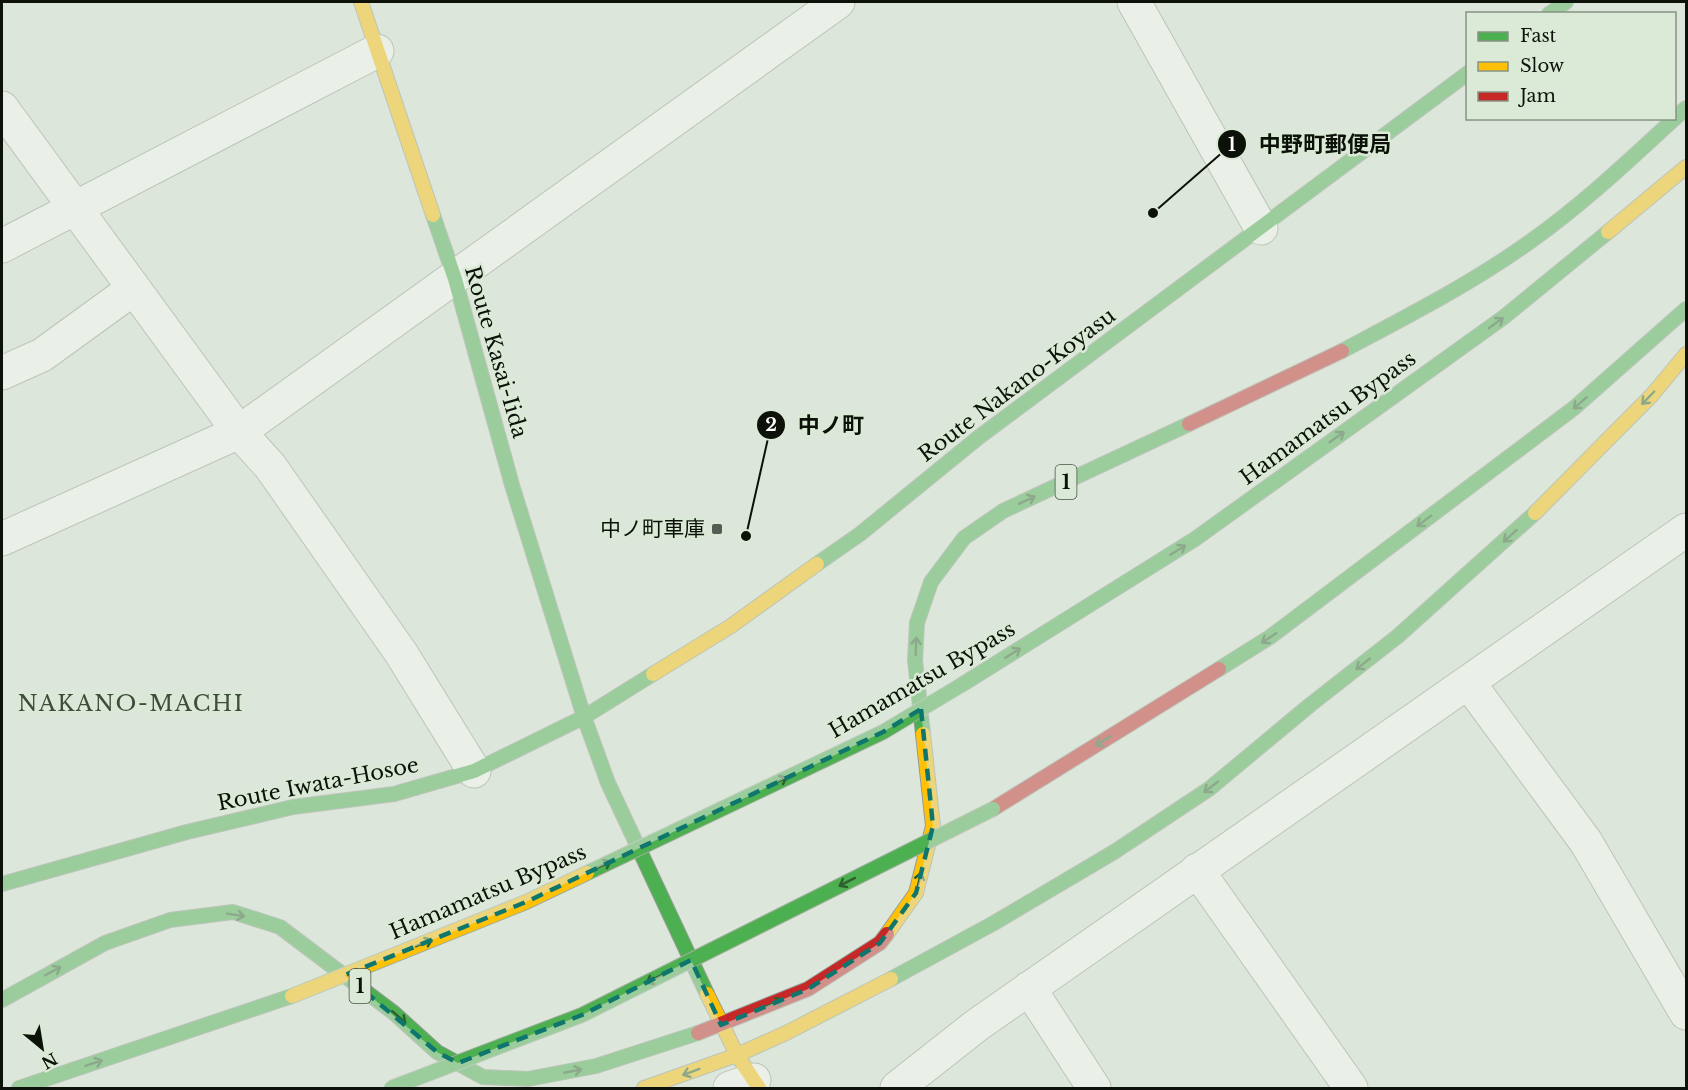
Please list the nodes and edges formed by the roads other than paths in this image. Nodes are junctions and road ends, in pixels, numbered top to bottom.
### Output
1 (361, 2) edge
2 (838, 2) edge
3 (1134, 2) edge
4 (1566, 2) edge
5 (1552, 12) edge
6 (377, 51) junction
7 (1466, 74) edge
8 (2, 108) edge
9 (1673, 120) edge
10 (1686, 167) edge
11 (75, 209) junction
12 (1261, 228) junction
13 (2, 246) edge
14 (455, 279) junction
15 (133, 289) junction
16 (1686, 309) edge
17 (1686, 354) edge
18 (2, 374) edge
19 (239, 432) junction
20 (1686, 530) edge
21 (2, 539) edge
22 (1468, 682) junction
23 (584, 717) junction
24 (474, 771) junction
25 (1197, 870) junction
26 (2, 884) edge
27 (1029, 988) junction
28 (2, 1000) edge
29 (1686, 1013) edge
30 (721, 1025) junction
31 (745, 1078) edge
32 (19, 1089) edge
33 (391, 1089) edge
34 (644, 1089) edge
35 (897, 1089) edge
36 (1094, 1089) edge
37 (1351, 1089) edge

1 - 6 main road, Route Kasai-Iida
2 - 14 street
3 - 12 street
4 - 5 main road
6 - 11 street
6 - 14 main road, Route Kasai-Iida
7 - 12 main road, Route Nakano-Koyasu
8 - 11 street
30 -> 9 main road, 1
32 -> 10 main road, Hamamatsu Bypass / 1, bridge
11 - 13 street
11 - 15 street
12 - 23 main road, Route Nakano-Koyasu
14 - 19 street
14 - 23 main road, Route Kasai-Iida
15 - 18 street
15 - 19 street
16 -> 33 main road, bridge
17 -> 31 main road
19 - 21 street
19 - 24 street
20 - 22 street
22 - 25 street
22 - 29 street
23 - 24 main road, Route Iwata-Hosoe
23 - 30 main road
24 - 26 main road, Route Iwata-Hosoe
25 - 27 street
25 - 37 street
27 - 35 street
27 - 36 street
28 -> 30 main road, 1
30 - 31 main road
31 -> 34 main road

